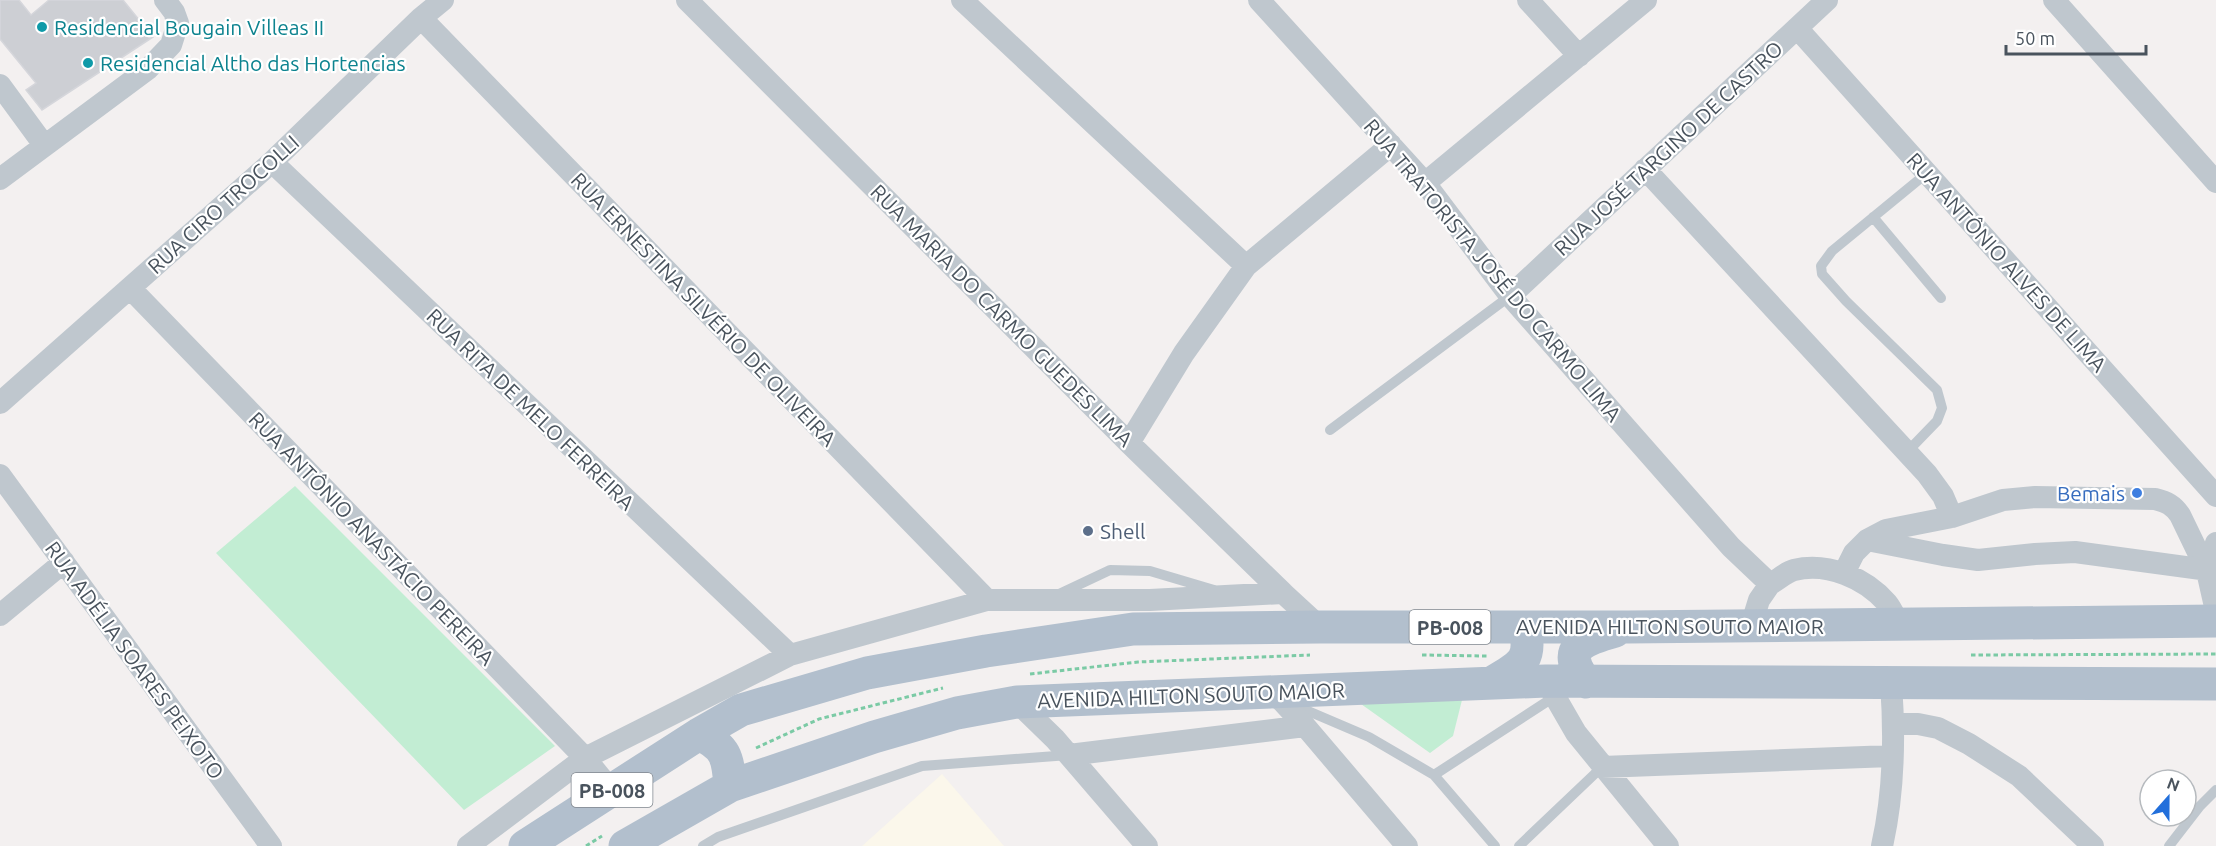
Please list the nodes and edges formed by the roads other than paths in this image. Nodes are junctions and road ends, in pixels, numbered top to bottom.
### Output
1 (165, 0) edge
2 (443, 0) edge
3 (687, 0) edge
4 (962, 0) edge
5 (1259, 0) edge
6 (1528, 0) edge
7 (1646, 0) edge
8 (1827, 0) edge
9 (2054, 0) edge
10 (421, 18) junction
11 (1797, 28) junction
12 (1579, 56) junction
13 (0, 85) edge
14 (44, 145) junction
15 (1391, 145) junction
16 (272, 162) junction
17 (1645, 169) junction
18 (1928, 173) junction
19 (0, 179) edge
20 (2216, 182) edge
21 (1425, 183) junction
22 (1873, 217) junction
23 (1246, 266) junction
24 (130, 288) junction
25 (1510, 296) junction
26 (1941, 298) dead end
27 (0, 403) edge
28 (1330, 430) dead end
29 (1129, 443) junction
30 (1907, 452) junction
31 (0, 475) edge
32 (2216, 496) edge
33 (8, 501) edge
34 (1952, 517) junction
35 (1867, 540) junction
36 (2216, 543) edge
37 (64, 562) junction
38 (2211, 571) edge
39 (1844, 573) junction
40 (1770, 584) junction
41 (1283, 593) junction
42 (1235, 596) junction
43 (987, 600) junction
44 (1046, 600) junction
45 (2216, 611) edge
46 (0, 615) edge
47 (2216, 621) edge
48 (1899, 624) junction
49 (1751, 626) junction
50 (1320, 627) junction
51 (1524, 627) junction
52 (1628, 627) junction
53 (790, 655) junction
54 (1492, 682) junction
55 (1586, 682) junction
56 (1891, 683) junction
57 (2216, 684) edge
58 (1550, 689) junction
59 (1276, 696) junction
60 (1017, 702) junction
61 (1894, 724) junction
62 (1305, 726) junction
63 (699, 734) junction
64 (1069, 755) junction
65 (1892, 756) junction
66 (585, 758) junction
67 (1602, 767) junction
68 (1434, 775) junction
69 (730, 786) junction
70 (611, 790) junction
71 (2216, 790) edge
72 (259, 842) edge
73 (468, 846) edge
74 (525, 846) edge
75 (626, 846) edge
76 (703, 846) edge
77 (1146, 846) edge
78 (1407, 846) edge
79 (1495, 846) edge
80 (1519, 846) edge
81 (1668, 846) edge
82 (1882, 846) edge
83 (2093, 846) edge
84 (2169, 846) edge

1 - 14 street
2 - 10 street, RUA CIRO TROCOLLI
3 - 29 street, RUA MARIA DO CARMO GUEDES LIMA
4 - 23 street
5 - 15 street, RUA TRATORISTA JOSÉ DO CARMO LIMA
6 - 12 street
7 - 12 street
8 - 11 street, RUA JOSÉ TARGINO DE CASTRO
9 - 20 street
10 - 16 street, RUA CIRO TROCOLLI
10 - 43 street, RUA ERNESTINA SILVÉRIO DE OLIVEIRA
11 - 17 street, RUA JOSÉ TARGINO DE CASTRO
11 - 18 street, RUA ANTÔNIO ALVES DE LIMA
12 - 21 street
13 - 14 street
14 - 19 street
15 - 21 street, RUA TRATORISTA JOSÉ DO CARMO LIMA
15 - 23 street
16 - 24 street, RUA CIRO TROCOLLI
16 - 53 street, RUA RITA DE MELO FERREIRA
17 - 25 street, RUA JOSÉ TARGINO DE CASTRO
17 - 30 street
18 - 22 lane
18 - 32 street, RUA ANTÔNIO ALVES DE LIMA
21 - 25 street, RUA TRATORISTA JOSÉ DO CARMO LIMA
22 - 26 lane
22 - 30 lane
23 - 29 street
24 - 27 street, RUA CIRO TROCOLLI
24 - 66 street, RUA ANTÔNIO ANASTÁCIO PEREIRA
25 - 28 lane
25 - 40 street, RUA TRATORISTA JOSÉ DO CARMO LIMA
29 - 41 street, RUA MARIA DO CARMO GUEDES LIMA
30 - 34 street
31 - 33 street, RUA ADÉLIA SOARES PEIXOTO
33 - 37 street, RUA ADÉLIA SOARES PEIXOTO
34 - 35 street
34 - 38 street
35 - 38 street
35 - 39 street
36 - 38 street
37 - 46 street
37 - 72 street, RUA ADÉLIA SOARES PEIXOTO
38 - 45 street
39 - 40 street
39 - 48 street
40 - 49 street
41 - 42 street
41 - 50 street, RUA MARIA DO CARMO GUEDES LIMA
42 - 44 street
42 - 44 lane
43 - 44 street
43 - 53 street
47 - 48 main road, AVENIDA HILTON SOUTO MAIOR / PB-008
48 - 49 main road, AVENIDA HILTON SOUTO MAIOR / PB-008
49 - 52 main road, AVENIDA HILTON SOUTO MAIOR / PB-008
50 - 51 main road, AVENIDA HILTON SOUTO MAIOR / PB-008
50 - 63 main road, AVENIDA HILTON SOUTO MAIOR / PB-008
51 - 52 main road, AVENIDA HILTON SOUTO MAIOR / PB-008
51 - 54 main road
52 - 55 main road
53 - 66 street
54 - 58 main road, AVENIDA HILTON SOUTO MAIOR / PB-008
54 - 59 main road, AVENIDA HILTON SOUTO MAIOR / PB-008
55 - 56 main road, AVENIDA HILTON SOUTO MAIOR / PB-008
55 - 58 main road, AVENIDA HILTON SOUTO MAIOR / PB-008
56 - 57 main road, AVENIDA HILTON SOUTO MAIOR / PB-008
56 - 61 street
58 - 67 street
58 - 68 lane
59 - 60 main road, AVENIDA HILTON SOUTO MAIOR / PB-008
59 - 62 street
59 - 68 lane
60 - 64 street
60 - 69 main road, AVENIDA HILTON SOUTO MAIOR / PB-008
61 - 65 street
61 - 83 street
62 - 64 street
62 - 78 street
63 - 69 main road
63 - 70 main road, AVENIDA HILTON SOUTO MAIOR / PB-008
64 - 76 lane
64 - 77 street
65 - 67 street
65 - 82 street
66 - 70 street, RUA ANTÔNIO ANASTÁCIO PEREIRA
66 - 73 street
67 - 80 lane
67 - 81 street
68 - 79 lane
69 - 75 main road, AVENIDA HILTON SOUTO MAIOR / PB-008
70 - 74 main road, AVENIDA HILTON SOUTO MAIOR / PB-008
71 - 84 lane

